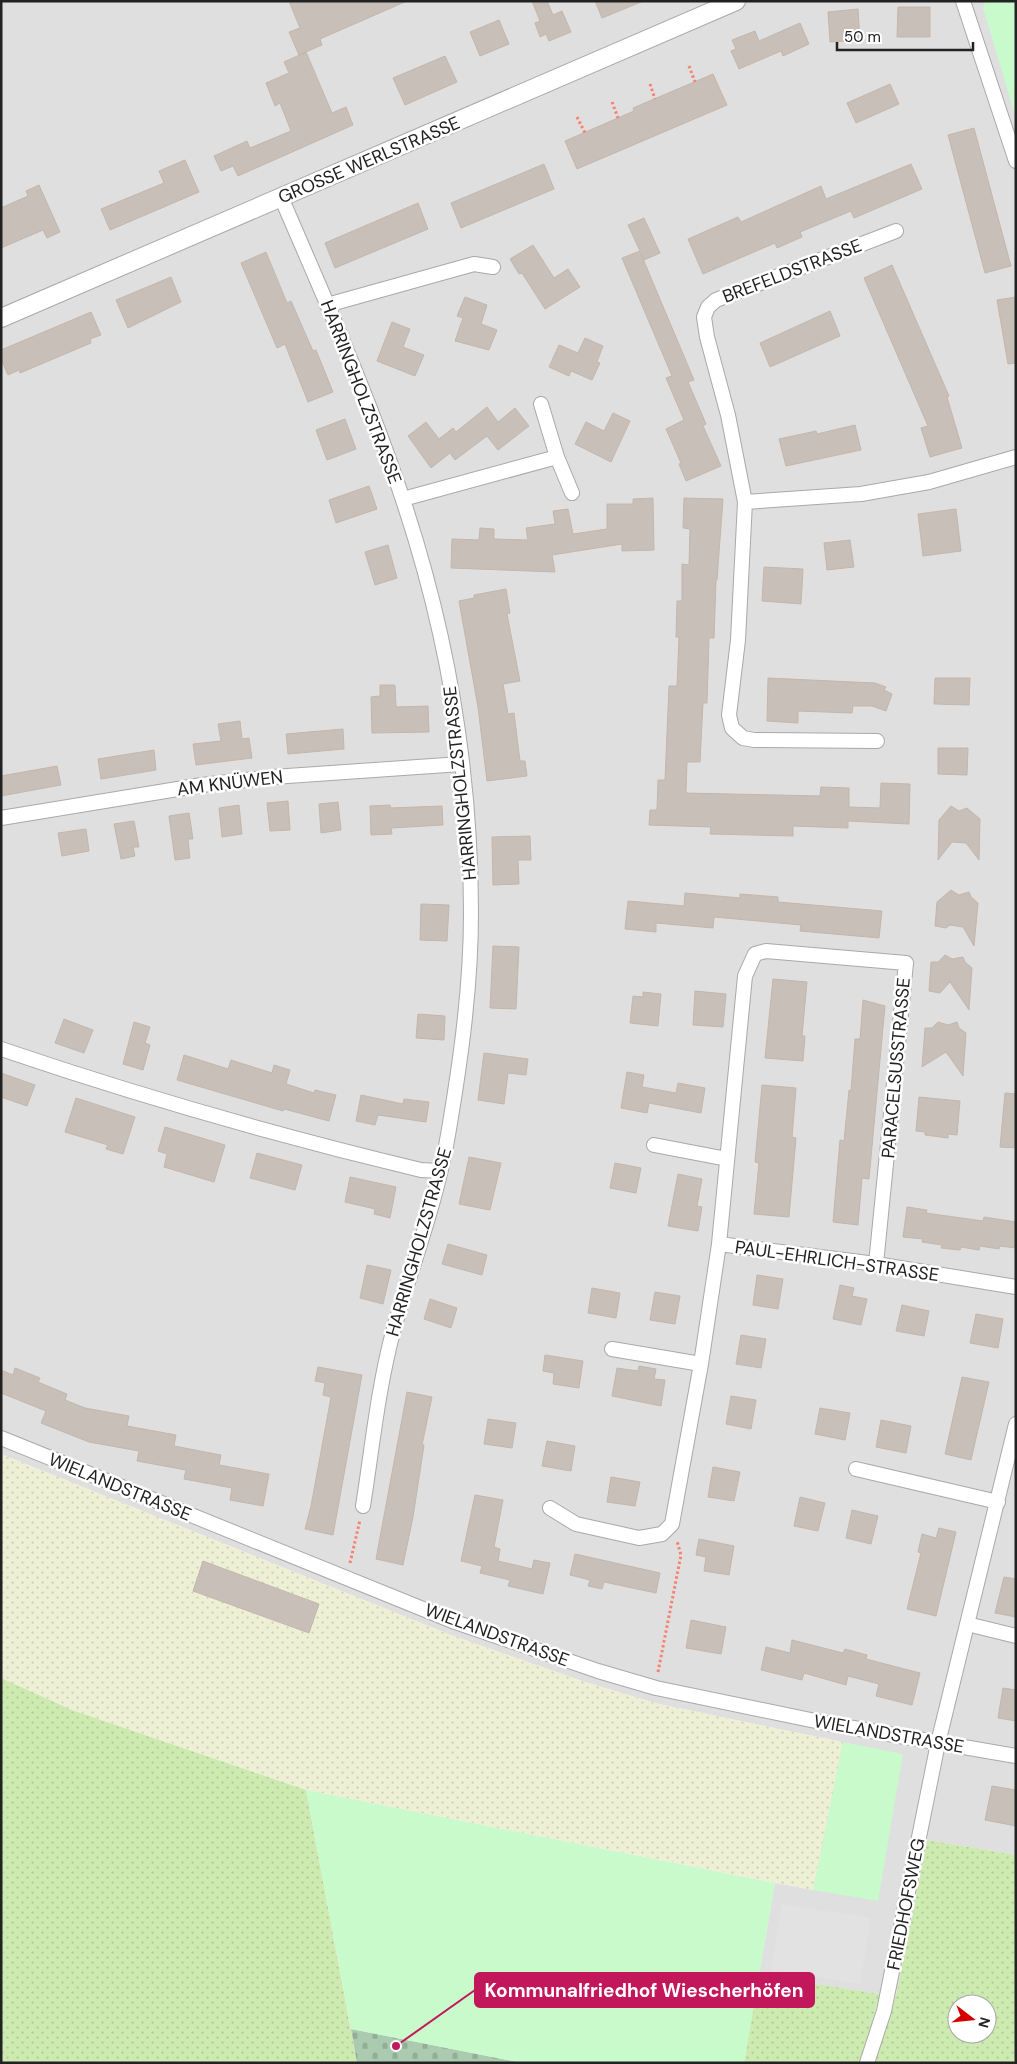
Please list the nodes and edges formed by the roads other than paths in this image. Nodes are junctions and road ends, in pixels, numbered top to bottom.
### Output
1 (736, 1) edge
2 (963, 1) edge
3 (1016, 161) edge
4 (281, 198) junction
5 (896, 231) dead end
6 (493, 267) dead end
7 (328, 305) junction
8 (1, 318) edge
9 (541, 404) dead end
10 (557, 457) junction
11 (1016, 458) edge
12 (572, 493) dead end
13 (403, 499) junction
14 (745, 502) junction
15 (877, 741) dead end
16 (461, 764) junction
17 (1, 818) edge
18 (1, 1048) edge
19 (654, 1145) dead end
20 (727, 1159) junction
21 (440, 1171) junction
22 (718, 1244) junction
23 (876, 1264) junction
24 (1016, 1287) edge
25 (612, 1349) dead end
26 (701, 1364) junction
27 (1016, 1424) edge
28 (1, 1438) edge
29 (856, 1469) dead end
30 (998, 1502) junction
31 (363, 1506) road end
32 (550, 1508) dead end
33 (967, 1624) junction
34 (1016, 1636) edge
35 (938, 1743) junction
36 (1016, 1756) edge
37 (868, 2063) edge

1 - 4 street, GROSSE WERLSTRASSE
2 - 3 street
4 - 7 street, HARRINGHOLZSTRASSE
4 - 8 street, GROSSE WERLSTRASSE
5 - 14 street, BREFELDSTRASSE
6 - 7 street
7 - 13 street, HARRINGHOLZSTRASSE
9 - 10 street
10 - 12 street
10 - 13 street
11 - 14 street
13 - 16 street, HARRINGHOLZSTRASSE
14 - 15 street, BREFELDSTRASSE
16 - 17 street, AM KNÜWEN
16 - 21 street, HARRINGHOLZSTRASSE
18 - 21 street
19 - 20 street
20 - 22 street, PARACELSUSSTRASSE
20 - 23 street, PARACELSUSSTRASSE
21 - 31 street, HARRINGHOLZSTRASSE
22 - 23 street, PAUL-EHRLICH-STRASSE
22 - 26 street, PAUL-EHRLICH-STRASSE
23 - 24 street, PAUL-EHRLICH-STRASSE
25 - 26 street
26 - 32 street, PAUL-EHRLICH-STRASSE
27 - 30 street, FRIEDHOFSWEG
28 - 35 street, WIELANDSTRASSE
29 - 30 street
30 - 33 street, FRIEDHOFSWEG
33 - 34 street
33 - 35 street, FRIEDHOFSWEG
35 - 36 street, WIELANDSTRASSE
35 - 37 street, FRIEDHOFSWEG

